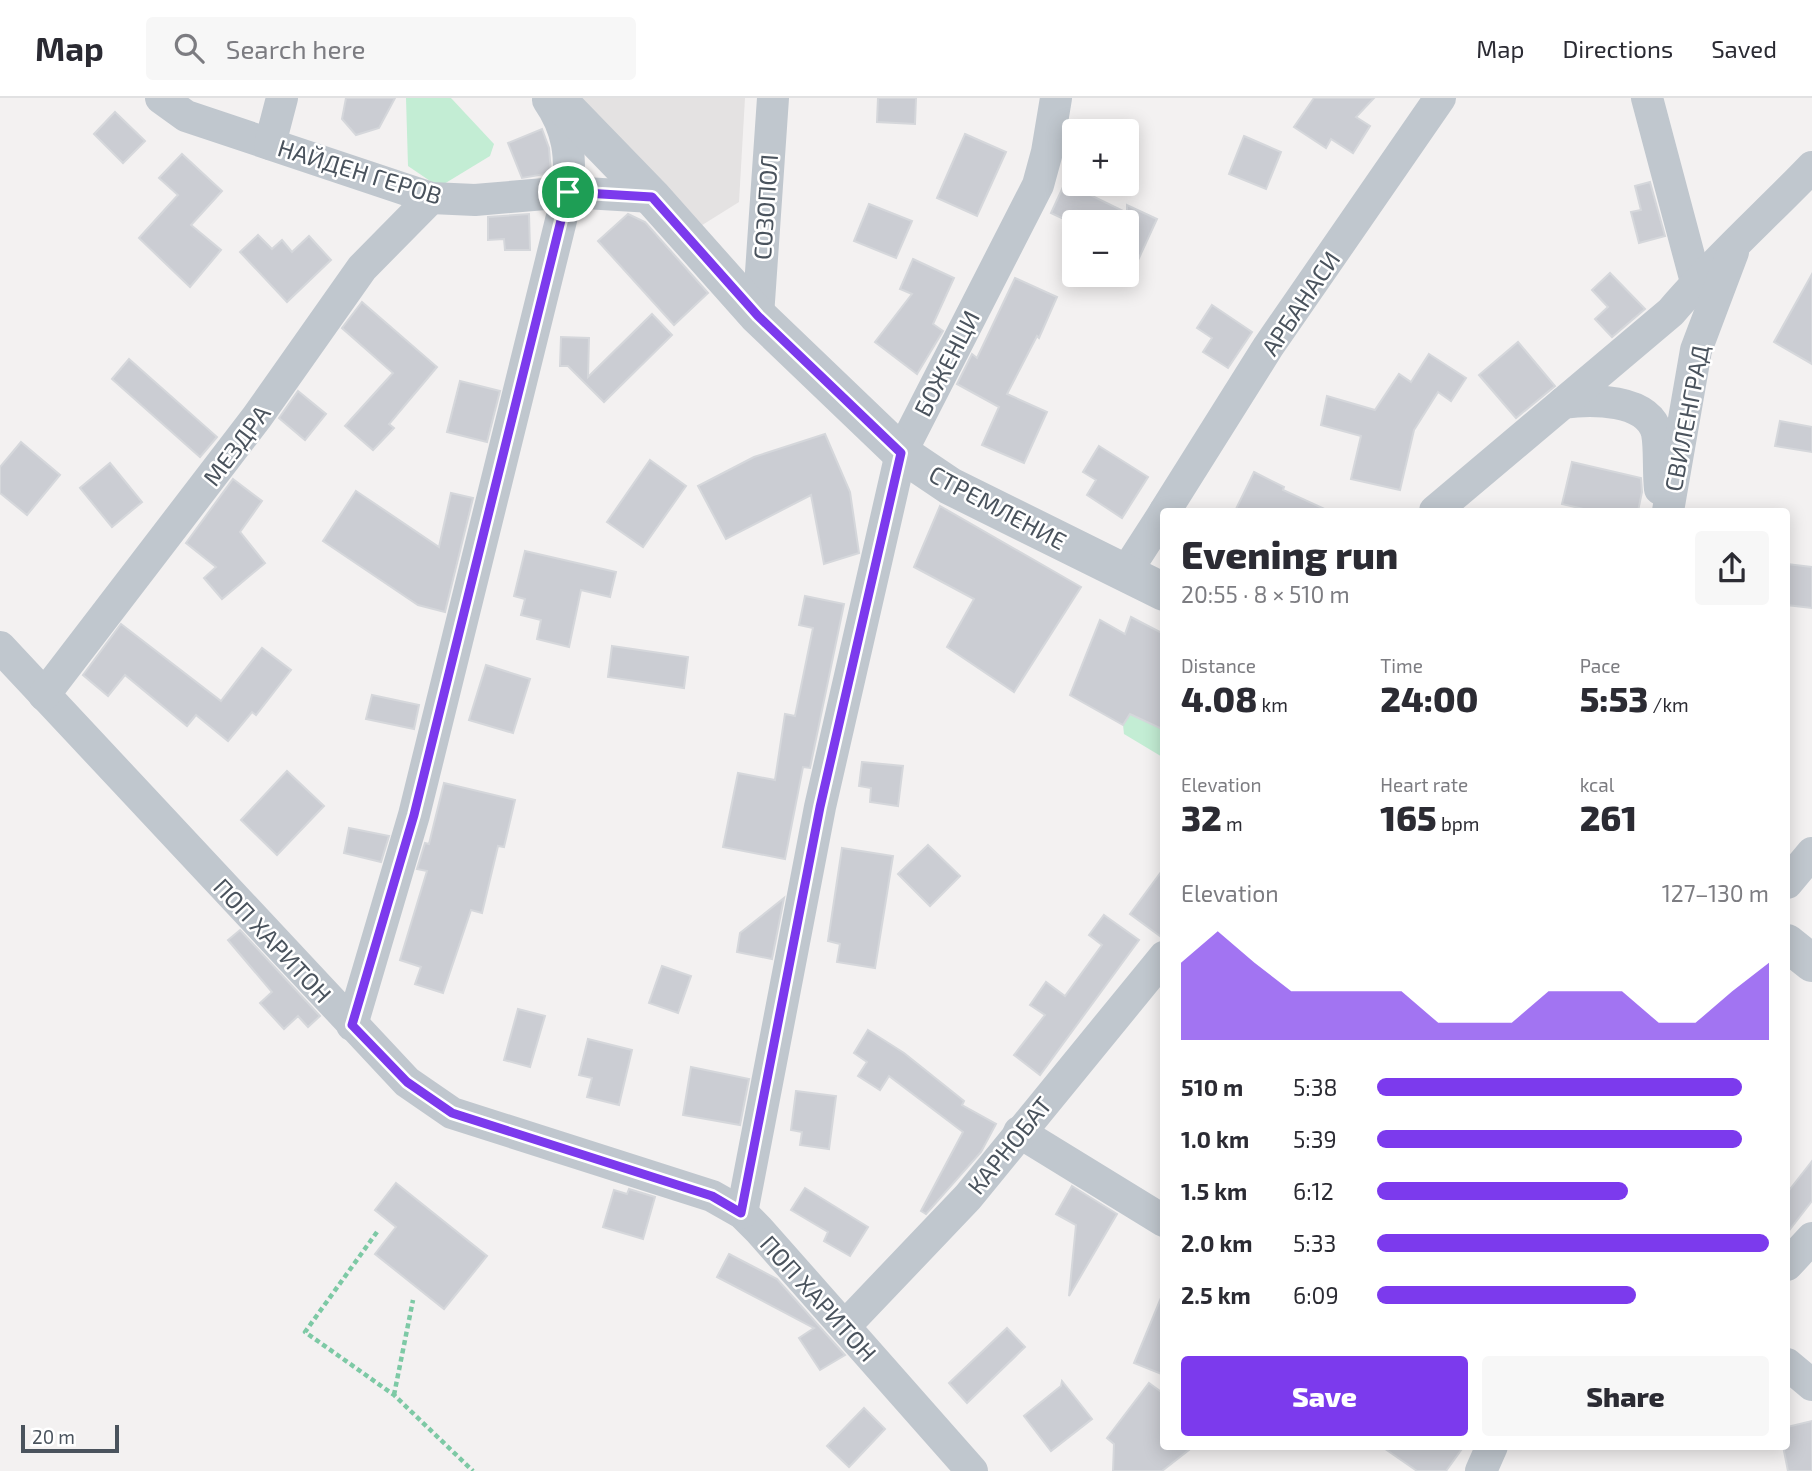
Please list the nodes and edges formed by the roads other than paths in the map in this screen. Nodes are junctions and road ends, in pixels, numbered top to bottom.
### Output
1 (161, 98) edge
2 (282, 98) edge
3 (546, 98) edge
4 (556, 98) edge
5 (773, 98) edge
6 (1056, 98) edge
7 (1440, 98) edge
8 (1647, 98) edge
9 (270, 144) junction
10 (1812, 167) edge
11 (568, 192) junction
12 (652, 197) junction
13 (431, 198) junction
14 (1734, 248) junction
15 (1696, 282) junction
16 (758, 316) junction
17 (1563, 403) junction
18 (901, 453) junction
19 (1167, 508) edge
20 (1439, 508) edge
21 (1662, 508) edge
22 (1669, 508) edge
23 (1160, 518) edge
24 (1126, 572) junction
25 (1160, 590) edge
26 (0, 648) edge
27 (44, 695) junction
28 (1812, 853) edge
29 (1790, 879) edge
30 (1790, 945) edge
31 (1160, 962) edge
32 (1812, 963) edge
33 (352, 1025) junction
34 (1019, 1132) junction
35 (741, 1213) junction
36 (1160, 1219) edge
37 (1812, 1238) edge
38 (1790, 1262) edge
39 (846, 1325) junction
40 (1790, 1367) edge
41 (1812, 1385) edge
42 (1490, 1450) edge
43 (972, 1471) edge
44 (1481, 1471) edge

1 - 9 street, НАЙДЕН ГЕРОВ
2 - 9 street
3 - 11 street
4 - 12 street, СТРЕМЛЕНИЕ
5 - 16 street, СОЗОПОЛ
6 - 18 street, БОЖЕНЦИ
7 - 19 street, АРБАНАСИ
8 - 15 street
9 - 13 street, НАЙДЕН ГЕРОВ
10 - 14 street
11 - 12 street, НАЙДЕН ГЕРОВ
11 - 13 street, НАЙДЕН ГЕРОВ
11 - 33 street
12 - 16 street, СТРЕМЛЕНИЕ
13 - 27 street, МЕЗДРА
14 - 15 street
14 - 22 street, СВИЛЕНГРАД
15 - 17 street
16 - 18 street, СТРЕМЛЕНИЕ
17 - 20 street
17 - 21 street
18 - 24 street, СТРЕМЛЕНИЕ
18 - 35 street, БОЖЕНЦИ
23 - 24 street, АРБАНАСИ
24 - 25 street, СТРЕМЛЕНИЕ
26 - 27 street, ПОП ХАРИТОН
27 - 33 street, ПОП ХАРИТОН
28 - 29 street
30 - 32 street
31 - 34 street, КАРНОБАТ
33 - 35 street, ПОП ХАРИТОН
34 - 36 street
34 - 39 street, КАРНОБАТ
35 - 39 street, ПОП ХАРИТОН
37 - 38 street
39 - 43 street, ПОП ХАРИТОН
40 - 41 street
42 - 44 street

